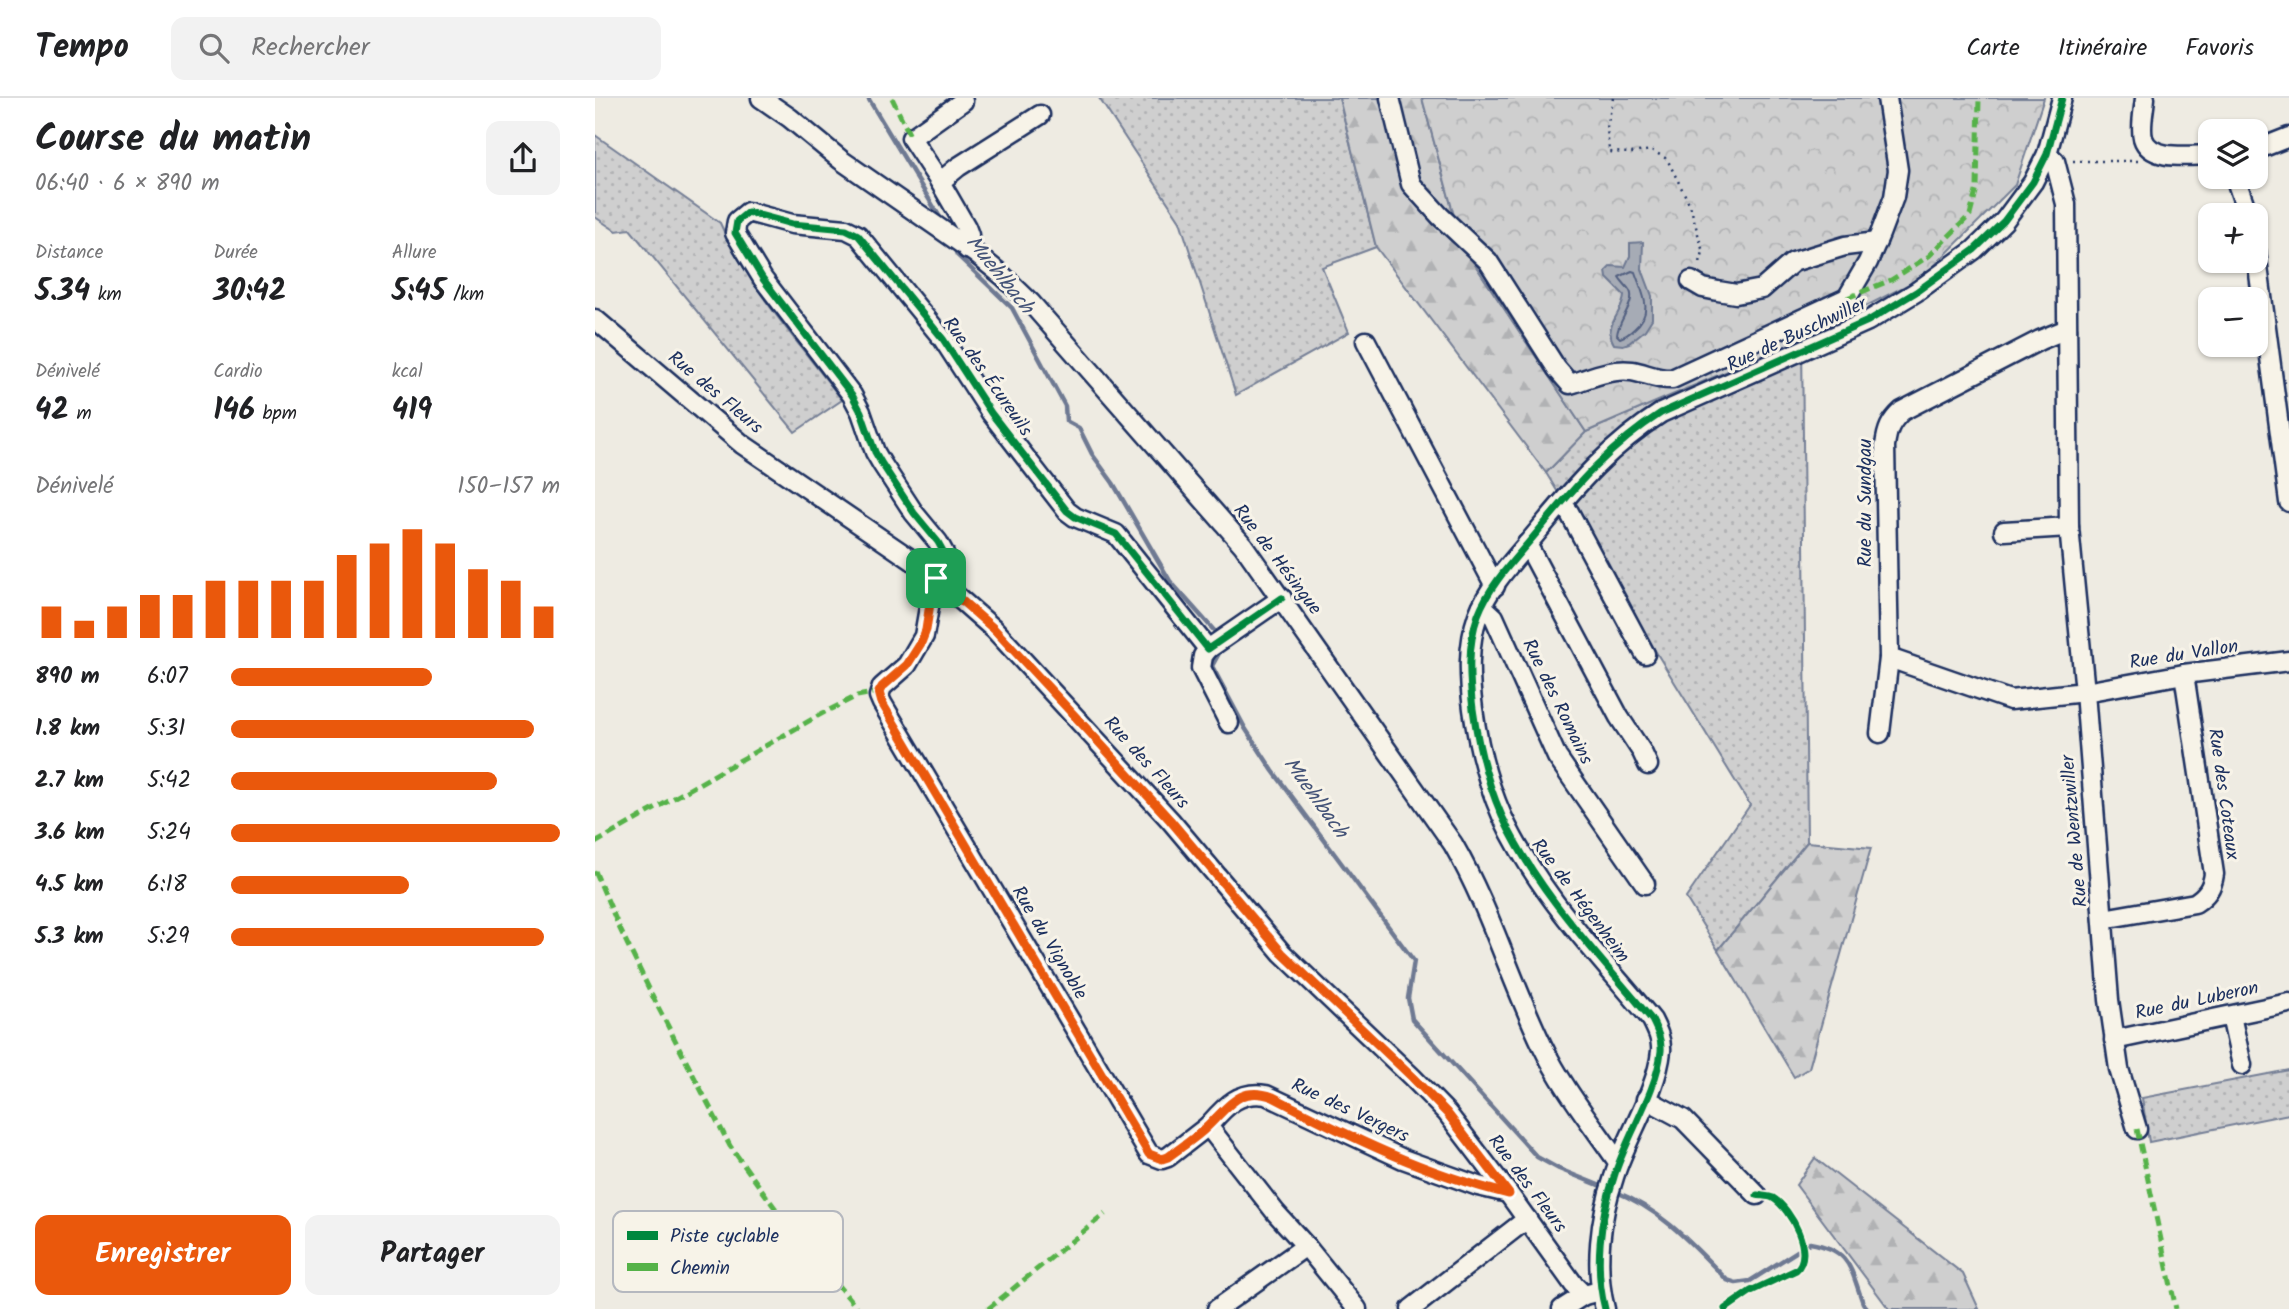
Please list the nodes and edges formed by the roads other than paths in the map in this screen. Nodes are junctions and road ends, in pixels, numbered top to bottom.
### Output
1 (761, 98) edge
2 (1390, 98) edge
3 (1887, 98) edge
4 (2062, 98) edge
5 (2145, 98) edge
6 (963, 101) dead end
7 (1040, 115) dead end
8 (2289, 137) edge
9 (2268, 145) edge
10 (2198, 154) edge
11 (2051, 158) junction
12 (2036, 175) junction
13 (940, 182) junction
14 (2066, 204) junction
15 (1877, 242) junction
16 (964, 247) junction
17 (2259, 273) edge
18 (1691, 281) road end
19 (595, 319) edge
20 (2067, 329) junction
21 (1366, 341) dead end
22 (2289, 502) edge
23 (1562, 503) junction
24 (2069, 527) junction
25 (2004, 531) dead end
26 (1527, 544) junction
27 (1506, 570) joint
28 (936, 578) junction
29 (1495, 586) junction
30 (1282, 598) junction
31 (1482, 606) junction
32 (1211, 647) junction
33 (1645, 654) dead end
34 (1889, 658) junction
35 (2289, 661) edge
36 (2184, 674) junction
37 (2085, 692) junction
38 (1229, 723) dead end
39 (1880, 733) dead end
40 (1648, 765) dead end
41 (1645, 884) dead end
42 (2103, 919) junction
43 (2289, 1003) edge
44 (2231, 1016) junction
45 (2114, 1040) junction
46 (2242, 1065) dead end
47 (1646, 1100) junction
48 (1208, 1126) junction
49 (2137, 1129) dead end
50 (1618, 1162) junction
51 (1509, 1194) junction
52 (1756, 1195) dead end
53 (1527, 1219) junction
54 (1306, 1246) junction
55 (1592, 1293) junction
56 (1217, 1309) edge
57 (1357, 1309) edge
58 (1411, 1309) edge
59 (1562, 1309) edge
60 (1605, 1309) edge

1 - 16 street, Rue de Hésingue
2 - 15 street
3 - 15 street
4 - 11 street, Rue de Buschwiller
5 - 10 street
6 - 13 street
7 - 13 street
8 - 9 street
11 - 12 street, Rue de Buschwiller
11 - 14 street, Rue de Wentzwiller
12 - 14 street
12 - 23 street, Rue de Buschwiller
13 - 16 street
14 - 20 street, Rue de Wentzwiller
15 - 18 street
16 - 30 street, Rue de Hésingue
17 - 22 street
19 - 28 street, Rue des Fleurs
20 - 24 street, Rue de Wentzwiller
20 - 34 street, Rue du Sundgau
21 - 29 street
23 - 26 street, Rue de Buschwiller
23 - 33 street
24 - 25 street
24 - 37 street, Rue de Wentzwiller
26 - 27 street, Rue de Buschwiller
26 - 40 street
27 - 29 street, Rue de Hégenheim
28 - 32 street, Rue des Écureuils
28 - 48 street, Rue du Vignoble
28 - 51 street, Rue des Fleurs
29 - 31 street, Rue de Hégenheim
30 - 32 street
30 - 50 street, Rue de Hésingue
31 - 41 street, Rue des Romains
31 - 47 street, Rue de Hégenheim
32 - 38 street
34 - 37 street
34 - 39 street, Rue du Sundgau
35 - 36 street, Rue du Vallon
36 - 37 street, Rue du Vallon
36 - 42 street, Rue des Coteaux
37 - 42 street, Rue de Wentzwiller
42 - 45 street, Rue de Wentzwiller
43 - 44 street, Rue du Luberon
44 - 45 street, Rue du Luberon
44 - 46 street
45 - 49 street, Rue de Wentzwiller
47 - 50 street, Rue de Hégenheim
47 - 52 street
48 - 51 street, Rue des Vergers
48 - 54 street
50 - 55 street
51 - 53 street, Rue des Fleurs
53 - 55 street, Rue des Fleurs
53 - 58 street
54 - 56 street
54 - 57 street
55 - 59 street
55 - 60 street

